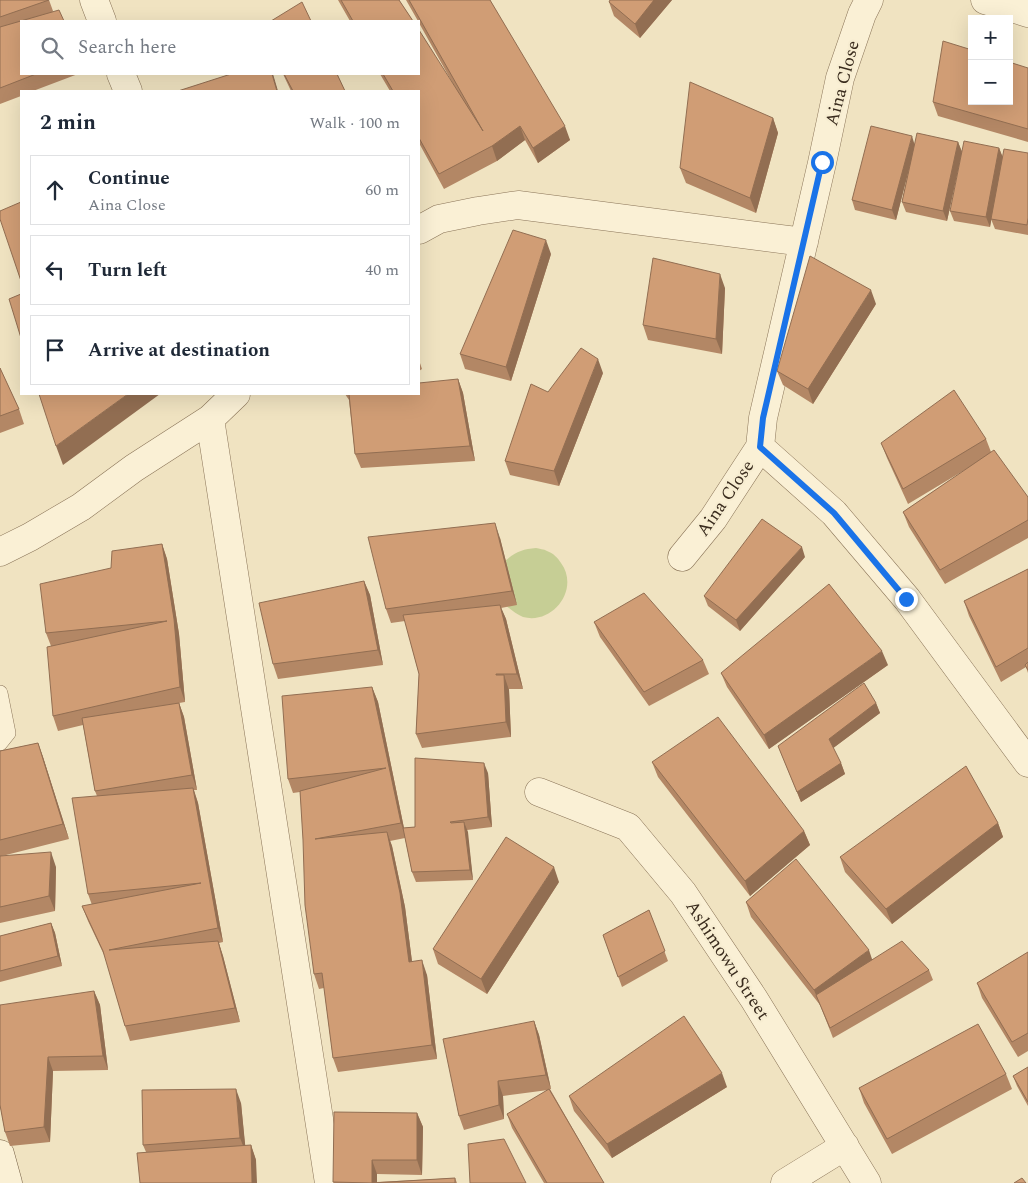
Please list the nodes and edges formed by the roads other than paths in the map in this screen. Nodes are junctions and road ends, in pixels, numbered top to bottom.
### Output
1 (94, 0) edge
2 (869, 0) edge
3 (985, 0) edge
4 (1028, 14) edge
5 (102, 20) edge
6 (121, 75) edge
7 (128, 90) edge
8 (420, 229) edge
9 (804, 242) junction
10 (235, 395) edge
11 (210, 419) junction
12 (760, 447) junction
13 (0, 552) edge
14 (682, 557) dead end
15 (0, 693) edge
16 (0, 743) edge
17 (1028, 763) edge
18 (539, 792) dead end
19 (844, 1146) junction
20 (0, 1154) edge
21 (8, 1183) edge
22 (329, 1183) edge
23 (785, 1183) edge
24 (867, 1183) edge

1 - 5 street
2 - 9 street, Aina Close
3 - 4 street
6 - 7 street
8 - 9 street
9 - 12 street, Aina Close
10 - 11 street
11 - 13 street
11 - 22 street
12 - 14 street, Aina Close
12 - 17 street
15 - 16 lane
18 - 19 street, Ashimowu Street
19 - 23 street
19 - 24 street, Ashimowu Street
20 - 21 street

